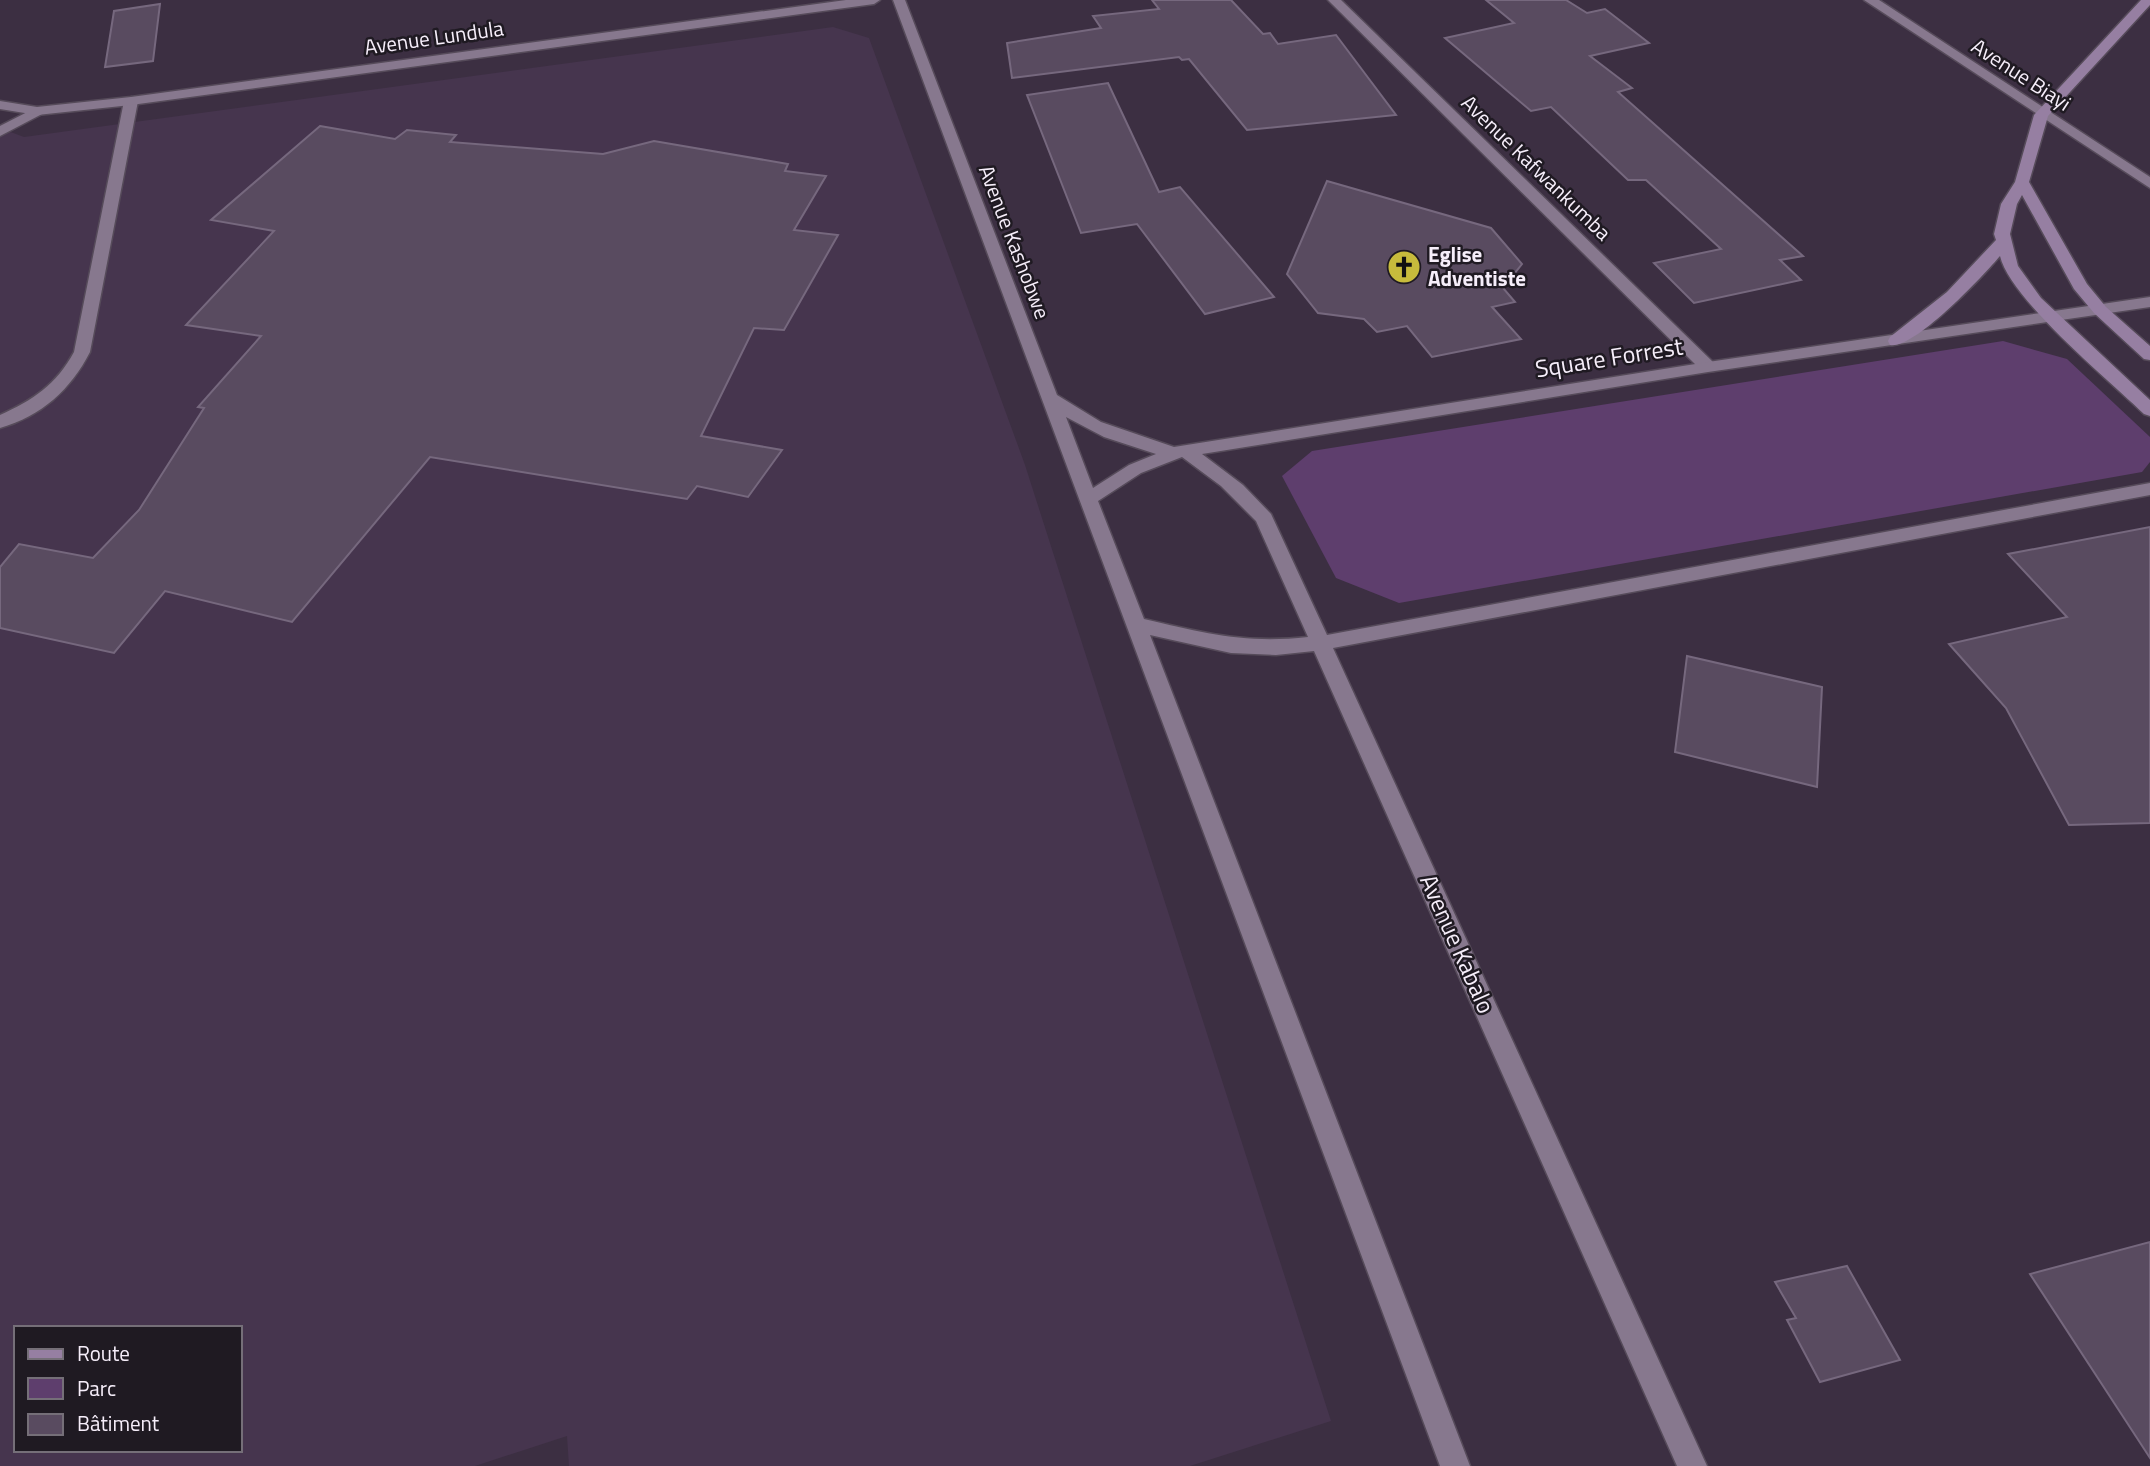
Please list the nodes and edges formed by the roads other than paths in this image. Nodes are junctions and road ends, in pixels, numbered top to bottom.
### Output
1 (874, 0) edge
2 (899, 0) edge
3 (1334, 0) edge
4 (1870, 0) edge
5 (2148, 0) edge
6 (131, 100) junction
7 (0, 105) edge
8 (37, 111) junction
9 (2041, 115) junction
10 (0, 132) edge
11 (2022, 182) junction
12 (2150, 184) edge
13 (2002, 243) junction
14 (2150, 302) edge
15 (2100, 310) junction
16 (2052, 317) junction
17 (1896, 341) junction
18 (2150, 355) edge
19 (1708, 367) junction
20 (1050, 397) junction
21 (2150, 410) edge
22 (0, 422) edge
23 (1180, 452) junction
24 (2150, 489) edge
25 (1089, 499) junction
26 (1138, 625) junction
27 (1321, 643) junction
28 (1455, 1466) edge
29 (1692, 1466) edge

1 - 6 street, Avenue Lundula
2 - 20 street, Avenue Kashobwe
3 - 19 street, Avenue Kafwankumba
4 - 9 street, Avenue Biayi
5 - 9 main road
6 - 8 street, Avenue Lundula
6 - 22 street
7 - 8 street, Avenue Lundula
8 - 10 street
9 - 11 main road
9 - 12 street, Avenue Biayi
11 - 13 main road
11 - 15 main road
13 - 16 main road
13 - 17 main road
14 - 15 street, Square Forrest
15 - 16 street, Square Forrest
15 - 18 main road
16 - 17 street, Square Forrest
16 - 21 main road
17 - 19 street, Square Forrest
19 - 23 street, Square Forrest
20 - 23 street
20 - 25 street, Avenue Kashobwe
23 - 25 street, Square Forrest
23 - 27 street, Avenue Kabalo
24 - 27 street
25 - 26 street
26 - 27 street
26 - 28 street
27 - 29 street, Avenue Kabalo

